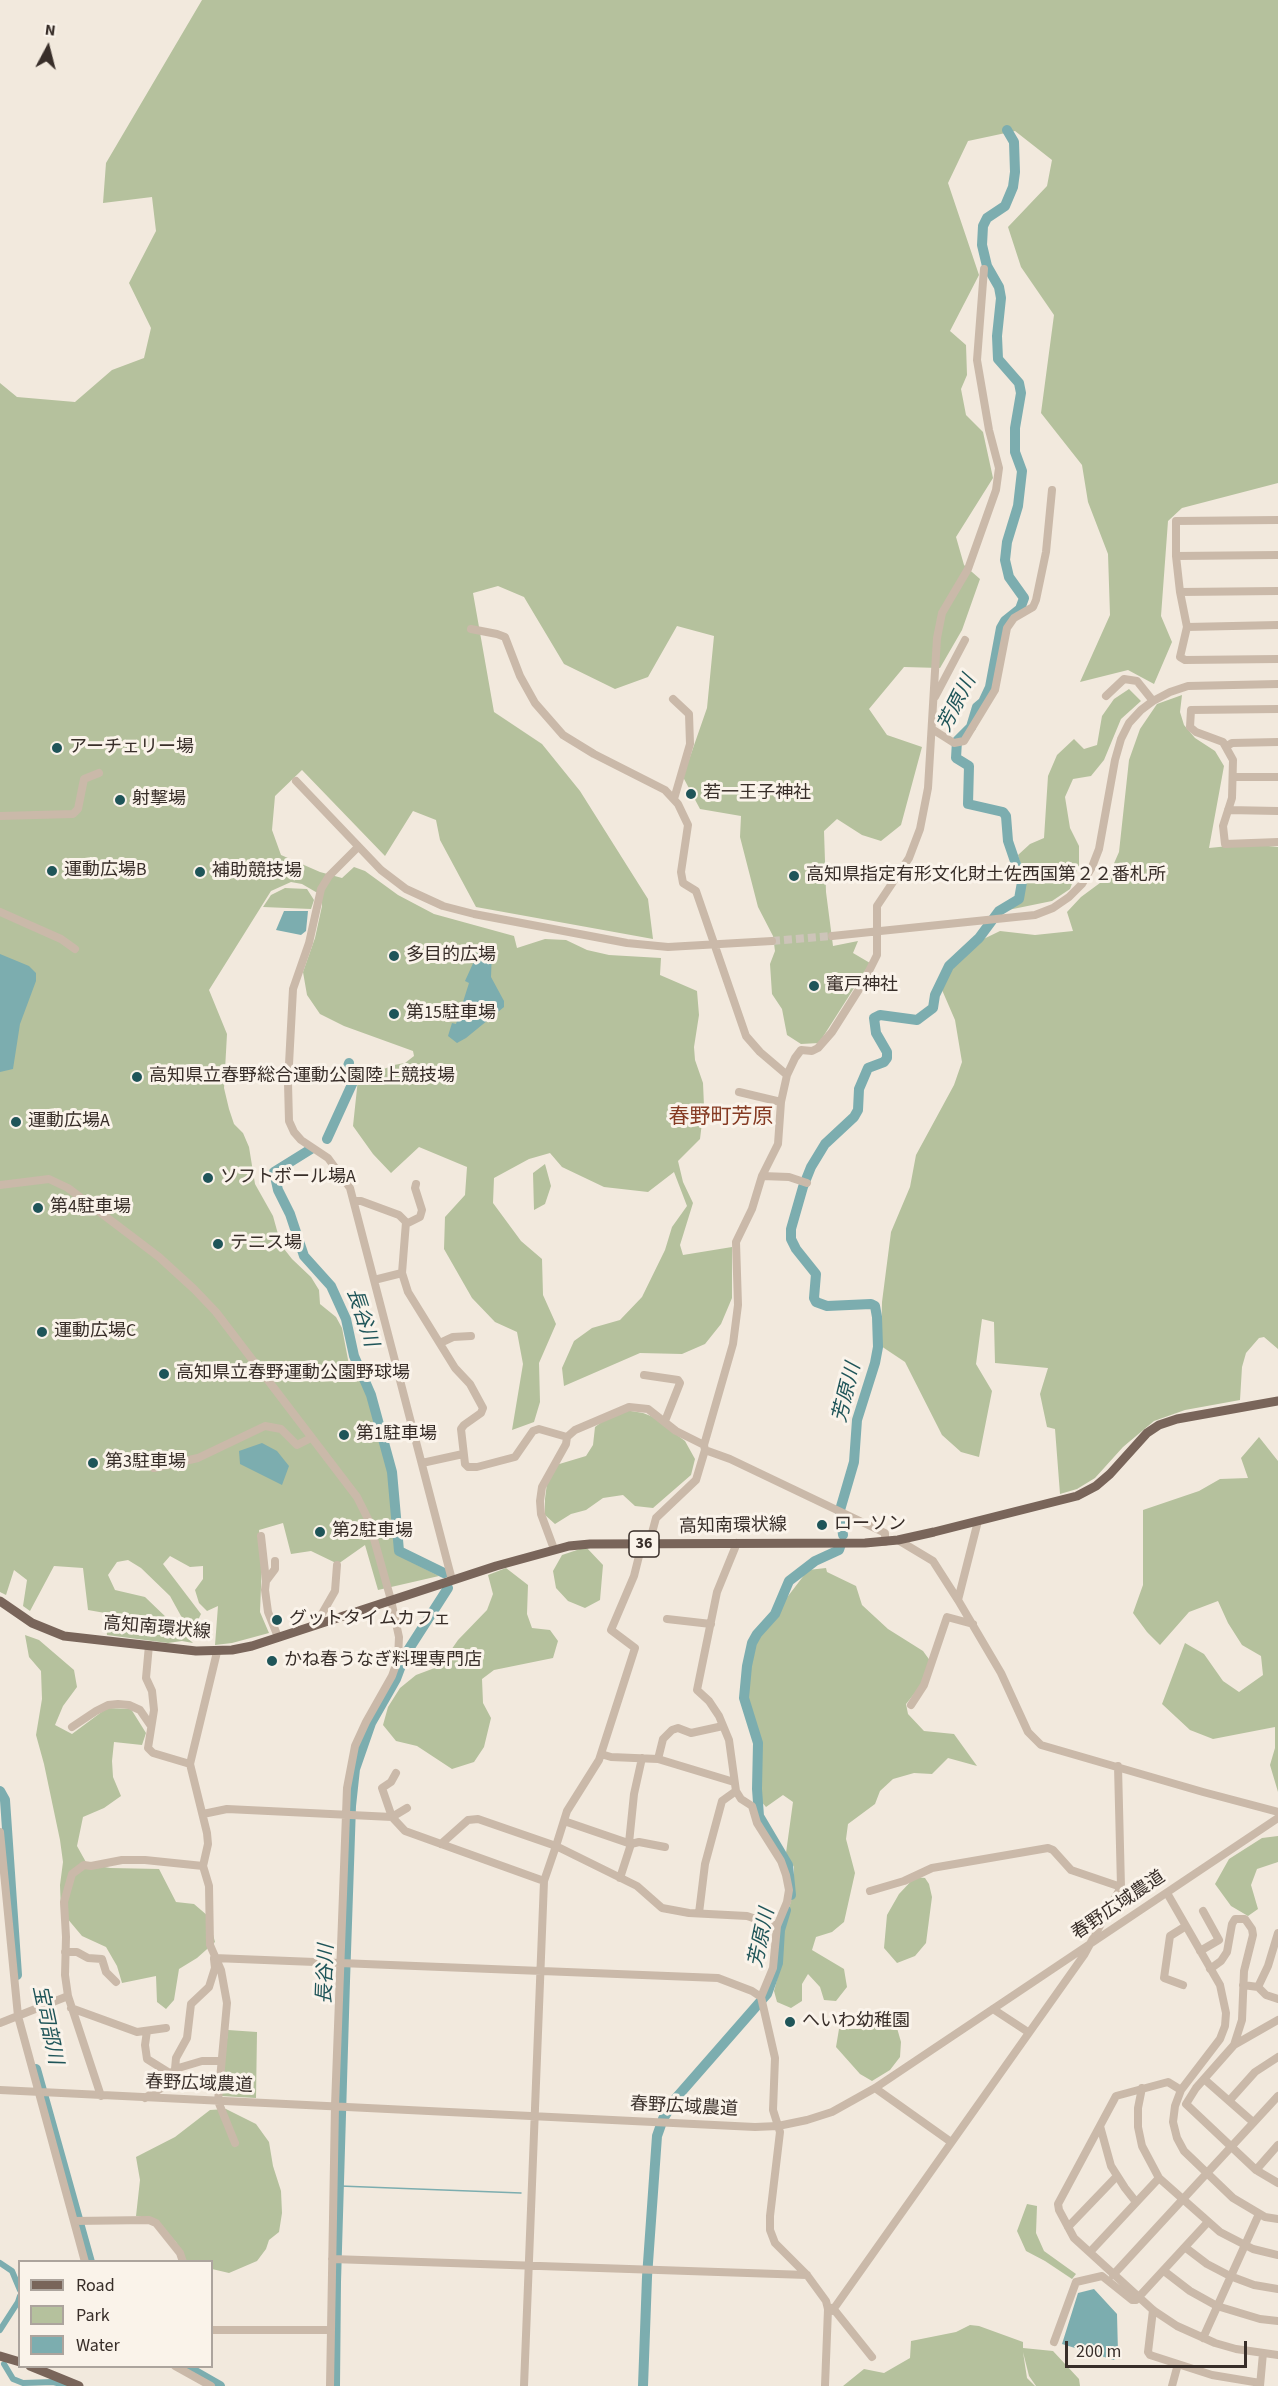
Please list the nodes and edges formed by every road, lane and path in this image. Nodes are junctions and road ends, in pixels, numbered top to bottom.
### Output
1 (984, 269) dead end
2 (1052, 490) dead end
3 (1278, 520) edge
4 (1278, 555) edge
5 (1176, 556) junction
6 (1278, 591) edge
7 (1180, 592) junction
8 (1278, 625) edge
9 (1187, 627) junction
10 (471, 629) dead end
11 (965, 640) dead end
12 (1278, 659) edge
13 (1278, 684) edge
14 (1106, 696) dead end
15 (673, 699) dead end
16 (934, 700) junction
17 (1153, 701) junction
18 (1278, 709) edge
19 (932, 729) junction
20 (1278, 742) edge
21 (1227, 746) junction
22 (99, 773) dead end
23 (1233, 777) junction
24 (1278, 777) edge
25 (296, 781) dead end
26 (674, 799) junction
27 (1228, 810) junction
28 (1278, 811) edge
29 (0, 816) edge
30 (1278, 842) edge
31 (358, 847) junction
32 (0, 912) edge
33 (877, 930) junction
34 (832, 936) tunnel mouth
35 (772, 942) tunnel mouth
36 (715, 945) junction
37 (75, 949) dead end
38 (786, 1075) junction
39 (739, 1092) dead end
40 (781, 1102) junction
41 (762, 1176) junction
42 (805, 1183) dead end
43 (416, 1184) dead end
44 (0, 1185) edge
45 (354, 1201) junction
46 (406, 1224) junction
47 (402, 1273) junction
48 (374, 1280) junction
49 (471, 1336) dead end
50 (440, 1343) junction
51 (644, 1374) dead end
52 (1278, 1401) edge
53 (665, 1421) junction
54 (567, 1437) junction
55 (311, 1438) junction
56 (705, 1448) junction
57 (463, 1454) junction
58 (422, 1463) junction
59 (154, 1468) dead end
60 (978, 1521) junction
61 (261, 1536) dead end
62 (898, 1540) junction
63 (885, 1542) junction
64 (645, 1544) junction
65 (737, 1544) junction
66 (554, 1549) junction
67 (275, 1562) dead end
68 (337, 1565) dead end
69 (452, 1580) junction
70 (266, 1581) junction
71 (391, 1600) junction
72 (958, 1600) junction
73 (0, 1601) edge
74 (667, 1619) dead end
75 (319, 1624) junction
76 (711, 1624) junction
77 (973, 1624) junction
78 (278, 1637) junction
79 (148, 1645) junction
80 (217, 1652) junction
81 (910, 1705) dead end
82 (151, 1725) junction
83 (723, 1726) junction
84 (72, 1727) dead end
85 (601, 1754) junction
86 (642, 1758) junction
87 (658, 1759) junction
88 (190, 1764) junction
89 (1118, 1766) junction
90 (396, 1773) dead end
91 (734, 1782) junction
92 (735, 1791) junction
93 (407, 1808) dead end
94 (1278, 1812) edge
95 (203, 1814) junction
96 (350, 1815) junction
97 (392, 1817) junction
98 (1278, 1818) edge
99 (564, 1821) junction
100 (0, 1832) edge
101 (441, 1844) junction
102 (630, 1844) junction
103 (556, 1846) junction
104 (665, 1847) dead end
105 (203, 1866) junction
106 (620, 1878) junction
107 (543, 1881) junction
108 (1120, 1887) junction
109 (870, 1891) dead end
110 (1167, 1893) junction
111 (1203, 1911) dead end
112 (699, 1913) junction
113 (777, 1926) junction
114 (1186, 1926) junction
115 (1278, 1934) edge
116 (1087, 1946) junction
117 (1276, 1948) edge
118 (1200, 1951) junction
119 (65, 1952) junction
120 (214, 1958) junction
121 (344, 1962) junction
122 (1210, 1969) junction
123 (541, 1971) junction
124 (116, 1982) dead end
125 (1183, 1985) dead end
126 (1243, 1985) junction
127 (1258, 1987) junction
128 (68, 1996) junction
129 (1278, 1999) edge
130 (763, 2000) junction
131 (71, 2008) junction
132 (993, 2008) junction
133 (18, 2016) junction
134 (1278, 2020) edge
135 (0, 2023) edge
136 (166, 2028) dead end
137 (147, 2031) junction
138 (1028, 2032) junction
139 (1234, 2045) junction
140 (1278, 2057) edge
141 (221, 2061) junction
142 (173, 2071) junction
143 (1204, 2079) junction
144 (875, 2088) junction
145 (1142, 2088) junction
146 (0, 2090) edge
147 (1181, 2090) junction
148 (43, 2092) junction
149 (101, 2096) junction
150 (1278, 2096) edge
151 (145, 2098) junction
152 (218, 2100) junction
153 (1229, 2101) junction
154 (335, 2106) junction
155 (534, 2116) junction
156 (1253, 2122) junction
157 (778, 2126) junction
158 (1100, 2126) junction
159 (951, 2142) junction
160 (235, 2143) dead end
161 (1278, 2145) edge
162 (1231, 2147) junction
163 (1256, 2170) junction
164 (1206, 2173) junction
165 (1117, 2176) junction
166 (1159, 2178) junction
167 (1278, 2183) edge
168 (1183, 2200) junction
169 (1136, 2202) junction
170 (1259, 2214) junction
171 (1278, 2220) edge
172 (74, 2221) junction
173 (1207, 2223) junction
174 (1068, 2227) junction
175 (1244, 2246) junction
176 (1186, 2248) junction
177 (1089, 2252) junction
178 (1278, 2255) edge
179 (332, 2259) junction
180 (84, 2260) edge
181 (182, 2260) edge
182 (529, 2267) junction
183 (1164, 2271) junction
184 (807, 2275) junction
185 (1113, 2275) junction
186 (1230, 2276) junction
187 (1278, 2289) edge
188 (1139, 2297) junction
189 (1217, 2306) junction
190 (828, 2309) junction
191 (1153, 2310) junction
192 (1278, 2321) edge
193 (213, 2330) edge
194 (331, 2330) junction
195 (1203, 2338) junction
196 (1054, 2342) dead end
197 (1263, 2353) junction
198 (1278, 2355) edge
199 (0, 2356) edge
200 (872, 2357) dead end
201 (18, 2361) edge
202 (1178, 2364) junction
203 (32, 2368) edge
204 (178, 2368) edge
205 (56, 2382) edge
206 (1260, 2385) edge
207 (79, 2386) edge
208 (211, 2386) edge
209 (330, 2386) edge
210 (524, 2386) edge
211 (825, 2386) edge
212 (1172, 2386) edge

1 - 16 street
2 - 19 street
3 - 5 street
4 - 5 street
5 - 7 street
6 - 7 street
7 - 9 street
8 - 9 street
9 - 12 street
10 - 26 street
11 - 16 street
13 - 17 street
14 - 17 street
15 - 26 street
16 - 19 street
17 - 33 street
18 - 21 street
19 - 33 street
20 - 21 street
21 - 23 street
22 - 29 street
23 - 24 street
23 - 27 street
25 - 31 street
26 - 36 street
27 - 28 street
27 - 30 street
31 - 36 street
31 - 45 street
32 - 37 street
33 - 34 street
33 - 38 street
35 - 36 street
36 - 38 street
38 - 40 street
39 - 40 street
40 - 41 street
41 - 42 street
41 - 56 street
43 - 46 street
44 - 55 street
45 - 46 street
45 - 48 street
46 - 47 street
47 - 48 street
47 - 50 street
48 - 58 street
49 - 50 street
50 - 57 street
51 - 53 street
52 - 60 main road, 高知南環状線 / 36
53 - 54 street
53 - 56 street
54 - 57 street
54 - 66 street
55 - 59 street
55 - 71 street
56 - 63 street
56 - 64 street
57 - 58 street
58 - 69 street
60 - 62 main road, 高知南環状線 / 36
60 - 72 street
61 - 70 street
62 - 63 main road, 高知南環状線 / 36
62 - 72 street
63 - 65 main road, 高知南環状線 / 36
64 - 65 main road, 高知南環状線 / 36
64 - 66 main road, 高知南環状線 / 36
64 - 85 street
65 - 76 street
66 - 69 main road, 高知南環状線 / 36
67 - 70 street
68 - 75 street
69 - 71 main road, 高知南環状線 / 36
70 - 78 street
71 - 75 main road, 高知南環状線 / 36
71 - 96 street
72 - 77 street
73 - 79 main road, 高知南環状線 / 36
74 - 76 street
75 - 78 main road, 高知南環状線 / 36
76 - 83 street
77 - 81 street
77 - 89 street
78 - 80 main road, 高知南環状線 / 36
79 - 80 main road, 高知南環状線 / 36
79 - 82 street
80 - 88 street
82 - 84 street
82 - 88 street
83 - 87 street
83 - 91 street
85 - 86 street
85 - 99 street
86 - 87 street
86 - 102 street
87 - 91 street
88 - 95 street
89 - 94 street
89 - 108 street
90 - 97 street
91 - 92 street
92 - 112 street
92 - 113 street
93 - 97 street
95 - 96 street
95 - 105 street
96 - 97 street
96 - 121 street
97 - 101 street
98 - 110 street, 春野広域農道
99 - 102 street
99 - 103 street
100 - 133 street
101 - 103 street
101 - 107 street
102 - 104 street
102 - 106 street
103 - 106 street
103 - 107 street
105 - 119 street
105 - 120 street
106 - 112 street
107 - 123 street
108 - 109 street
108 - 116 street
110 - 114 street
110 - 116 street, 春野広域農道
111 - 118 street
112 - 113 street
113 - 130 street
114 - 118 street
114 - 125 street
115 - 117 street
116 - 132 street, 春野広域農道
116 - 138 street
117 - 127 street
118 - 122 street
119 - 124 street
119 - 128 street
120 - 121 street
120 - 141 street
120 - 142 street
121 - 123 street
121 - 154 street
122 - 126 street
122 - 147 street
123 - 130 street
123 - 155 street
126 - 127 street
126 - 139 street
127 - 129 street
128 - 131 street
128 - 133 street
130 - 157 street
131 - 137 street
131 - 149 street
132 - 138 street
132 - 144 street, 春野広域農道
133 - 135 street
133 - 148 street
134 - 139 street
136 - 137 street
137 - 142 street
138 - 159 street
139 - 143 street
140 - 153 street
141 - 142 street
141 - 152 street
142 - 151 street
143 - 153 street
143 - 162 street
144 - 157 street, 春野広域農道
144 - 159 street
145 - 147 street
145 - 158 street
145 - 166 street
146 - 148 street, 春野広域農道
147 - 164 street
148 - 149 street, 春野広域農道
148 - 172 street
149 - 151 street, 春野広域農道
150 - 156 street
151 - 152 street, 春野広域農道
152 - 154 street, 春野広域農道
152 - 160 street
153 - 156 street
154 - 155 street, 春野広域農道
154 - 179 street
155 - 157 street, 春野広域農道
155 - 182 street
156 - 162 street
157 - 184 street
158 - 165 street
158 - 174 street
159 - 190 street
161 - 163 street
162 - 163 street
162 - 164 street
163 - 167 street
164 - 168 street
164 - 170 street
165 - 169 street
165 - 174 street
166 - 168 street
166 - 169 street
168 - 173 street
168 - 185 street
169 - 177 street
170 - 171 street
170 - 175 street
172 - 180 street
172 - 181 street
173 - 175 street
173 - 176 street
174 - 177 street
175 - 178 street
175 - 186 street
176 - 183 street
176 - 186 street
177 - 185 street
179 - 182 street
179 - 194 street
182 - 184 street
182 - 210 street
183 - 188 street
183 - 189 street
184 - 190 street
185 - 188 street
186 - 187 street
186 - 189 street
188 - 191 street
188 - 196 street
189 - 192 street
189 - 195 street
190 - 200 street
190 - 211 street
191 - 195 street
191 - 202 street
193 - 194 street
194 - 209 street
195 - 197 street
197 - 198 street
197 - 206 street
199 - 201 main road
202 - 206 street
202 - 212 street
203 - 205 main road
204 - 208 street
205 - 207 main road

